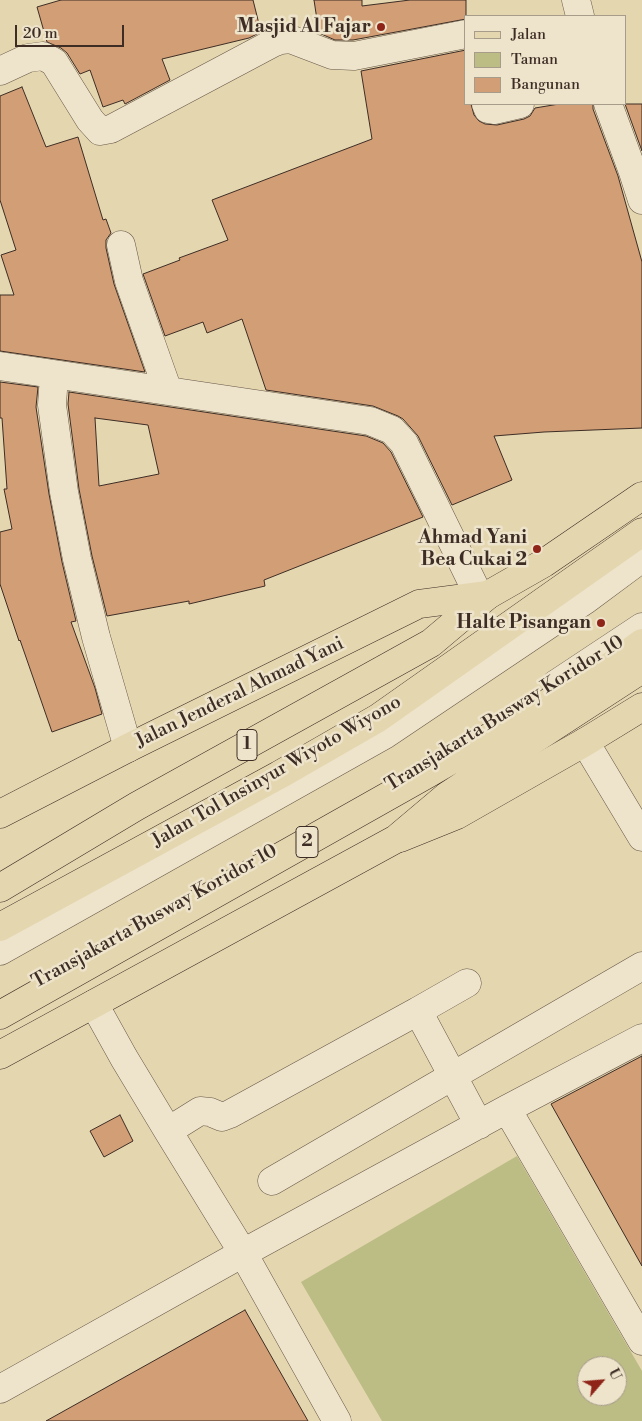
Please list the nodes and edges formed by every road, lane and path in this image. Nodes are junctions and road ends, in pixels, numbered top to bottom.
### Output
1 (576, 0) edge
2 (580, 15) edge
3 (464, 34) edge
4 (0, 71) edge
5 (486, 105) edge
6 (516, 105) edge
7 (608, 105) edge
8 (642, 200) edge
9 (121, 245) dead end
10 (0, 366) edge
11 (54, 375) junction
12 (168, 391) junction
13 (642, 496) edge
14 (642, 532) edge
15 (642, 558) edge
16 (484, 596) junction
17 (642, 627) edge
18 (642, 643) edge
19 (642, 669) edge
20 (642, 707) edge
21 (585, 742) junction
22 (128, 748) junction
23 (0, 814) edge
24 (642, 837) edge
25 (396, 839) junction
26 (0, 888) edge
27 (0, 927) edge
28 (0, 951) edge
29 (642, 966) edge
30 (466, 983) dead end
31 (0, 1004) edge
32 (94, 1004) junction
33 (418, 1011) junction
34 (0, 1015) edge
35 (642, 1038) edge
36 (0, 1055) edge
37 (452, 1077) junction
38 (507, 1109) junction
39 (479, 1125) junction
40 (168, 1131) junction
41 (272, 1181) dead end
42 (243, 1253) junction
43 (642, 1341) edge
44 (0, 1389) edge
45 (337, 1421) edge

1 - 2 street
3 - 4 street
5 - 6 street
7 - 8 street
9 - 12 street
10 - 11 street
11 - 12 street
11 - 22 street
12 - 16 street
13 - 16 main road, Jalan Jenderal Ahmad Yani / 1
14 - 27 main road, Jalan Tol Insinyur Wiyoto Wiyono
15 - 28 street
16 - 22 main road, Jalan Jenderal Ahmad Yani / 1
16 - 26 main road, Jalan Jenderal Ahmad Yani / 1
17 - 31 street, Transjakarta Busway Koridor 10
18 - 34 main road, 2
19 - 25 main road
20 - 21 main road
21 - 24 street
21 - 25 main road
22 - 23 main road, Jalan Jenderal Ahmad Yani / 1
25 - 32 main road
29 - 37 street
30 - 33 street
32 - 36 main road
32 - 40 street
33 - 37 street
33 - 40 street
35 - 38 street
37 - 39 street
37 - 41 street
38 - 39 street
38 - 43 street
39 - 42 street
40 - 42 street
42 - 44 street
42 - 45 street

